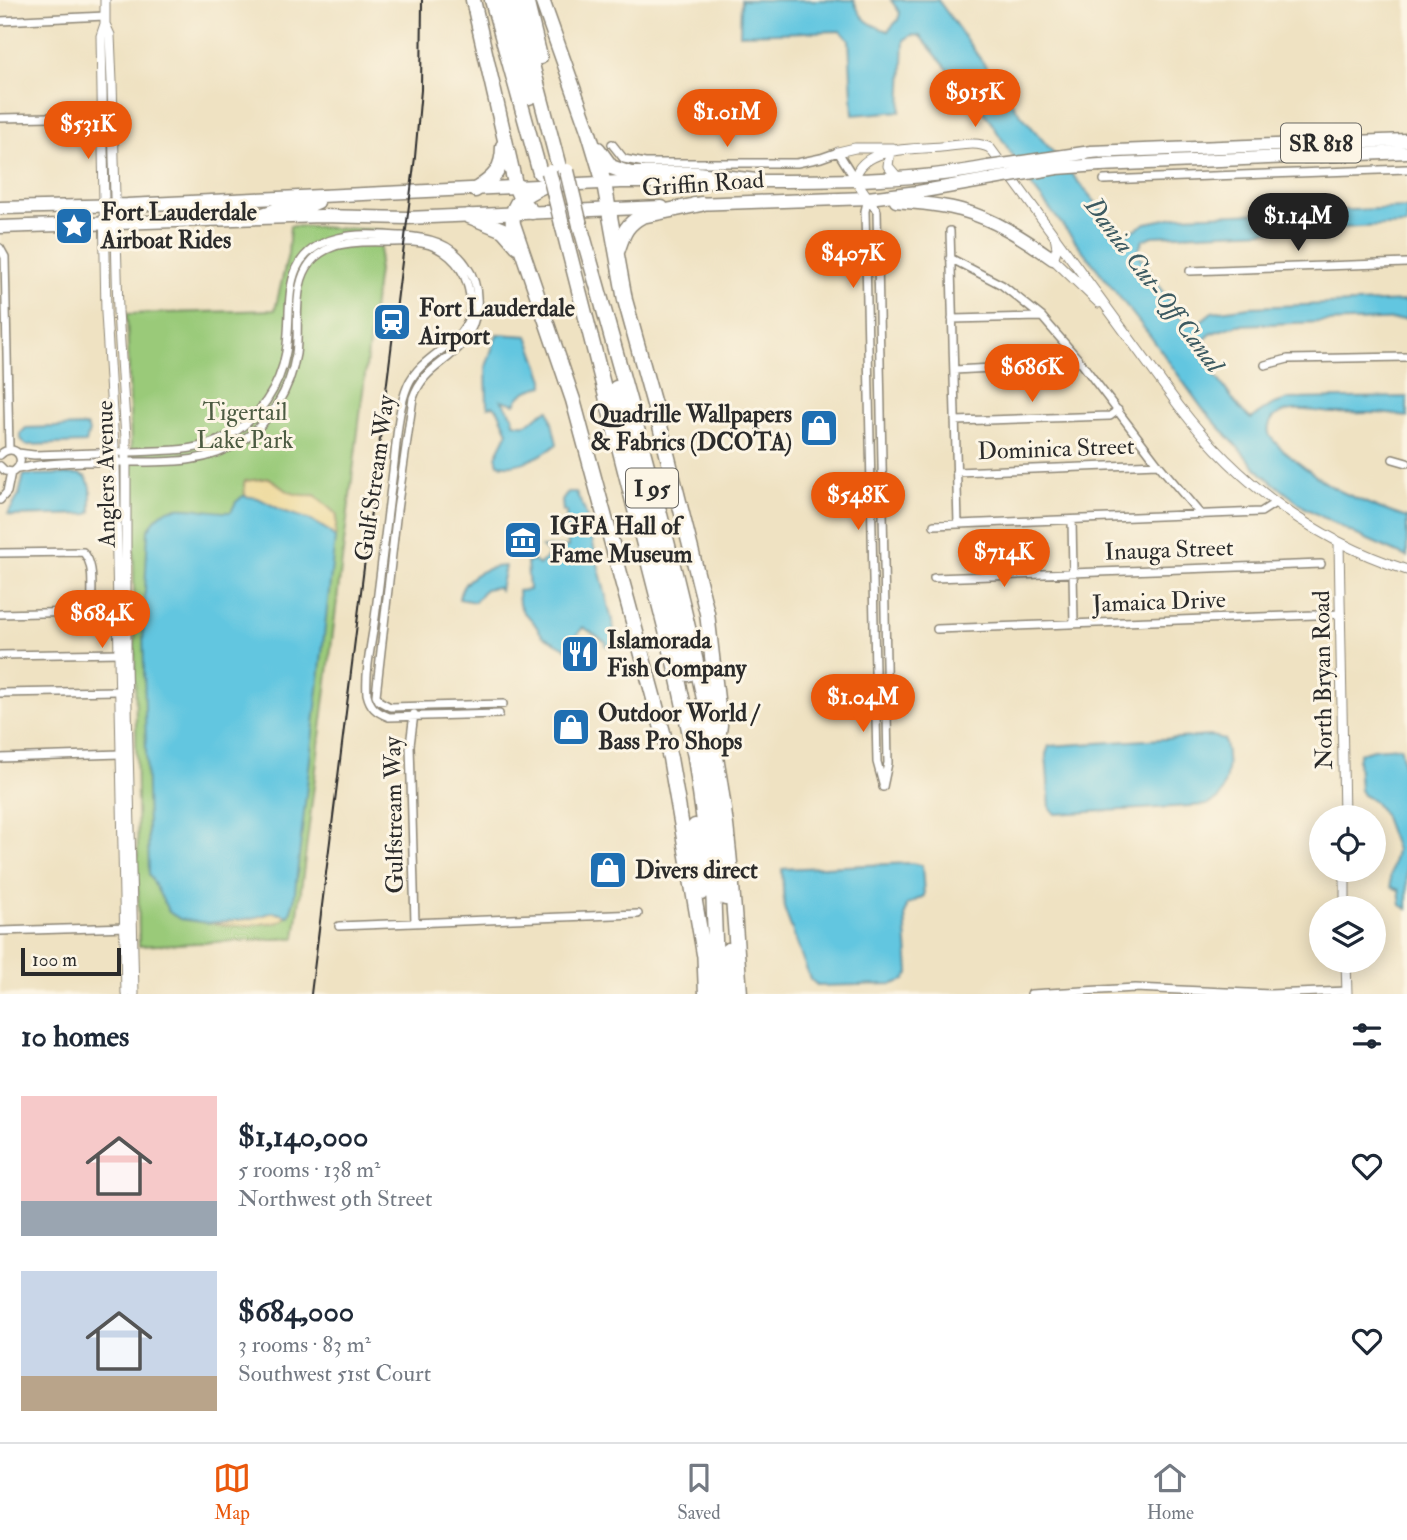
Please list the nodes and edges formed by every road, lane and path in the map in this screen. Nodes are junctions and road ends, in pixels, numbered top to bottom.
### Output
1 (105, 0) edge
2 (473, 0) edge
3 (492, 0) edge
4 (503, 0) edge
5 (515, 0) edge
6 (526, 0) edge
7 (542, 0) edge
8 (105, 20) junction
9 (0, 21) edge
10 (102, 116) junction
11 (0, 118) edge
12 (503, 123) junction
13 (1407, 140) edge
14 (592, 143) junction
15 (612, 144) dead end
16 (905, 149) junction
17 (890, 151) junction
18 (838, 152) junction
19 (1407, 152) edge
20 (1407, 169) edge
21 (990, 173) junction
22 (552, 175) junction
23 (898, 178) junction
24 (855, 180) junction
25 (1104, 180) dead end
26 (757, 181) junction
27 (604, 183) junction
28 (475, 190) junction
29 (518, 193) junction
30 (377, 194) junction
31 (319, 197) junction
32 (868, 198) junction
33 (701, 204) junction
34 (110, 205) junction
35 (0, 208) edge
36 (608, 211) junction
37 (532, 212) junction
38 (511, 214) junction
39 (469, 215) junction
40 (321, 216) junction
41 (246, 219) junction
42 (110, 224) junction
43 (568, 225) junction
44 (0, 227) edge
45 (950, 230) dead end
46 (1054, 233) junction
47 (1, 248) edge
48 (617, 254) junction
49 (524, 256) junction
50 (950, 258) junction
51 (1053, 259) junction
52 (1407, 263) edge
53 (1190, 271) dead end
54 (1042, 317) junction
55 (952, 319) junction
56 (3, 332) edge
57 (1126, 333) junction
58 (1407, 357) edge
59 (1079, 360) junction
60 (1265, 365) dead end
61 (954, 370) junction
62 (1118, 410) junction
63 (955, 421) junction
64 (9, 449) junction
65 (18, 453) junction
66 (62, 454) junction
67 (0, 455) edge
68 (40, 455) junction
69 (127, 457) junction
70 (115, 458) junction
71 (1393, 459) dead end
72 (1407, 463) edge
73 (62, 464) junction
74 (1158, 464) junction
75 (40, 466) junction
76 (0, 467) edge
77 (14, 470) junction
78 (956, 472) junction
79 (0, 500) edge
80 (1275, 503) junction
81 (1201, 515) junction
82 (1072, 520) junction
83 (958, 524) junction
84 (934, 525) dead end
85 (1339, 542) junction
86 (0, 553) edge
87 (1321, 564) dead end
88 (1407, 570) edge
89 (1073, 572) junction
90 (934, 578) dead end
91 (0, 614) edge
92 (1341, 614) junction
93 (1074, 624) junction
94 (937, 629) dead end
95 (121, 653) junction
96 (0, 655) edge
97 (118, 691) junction
98 (0, 693) edge
99 (503, 705) dead end
100 (415, 706) junction
101 (414, 715) junction
102 (499, 715) dead end
103 (120, 754) junction
104 (715, 754) junction
105 (0, 758) edge
106 (1344, 805) edge
107 (638, 914) dead end
108 (415, 923) junction
109 (339, 926) dead end
110 (128, 928) junction
111 (0, 930) edge
112 (704, 954) junction
113 (1346, 973) edge
114 (1347, 993) edge
115 (126, 994) edge
116 (134, 994) edge
117 (706, 994) edge
118 (717, 994) edge
119 (730, 994) edge
120 (740, 994) edge
121 (1031, 994) edge

1 - 8 street
2 - 12 highway
3 - 22 highway, I 95
4 - 22 highway
5 - 22 highway
6 - 22 highway, I 95
7 - 14 highway
8 - 9 street
8 - 10 street
8 - 34 street
10 - 11 street
10 - 34 street
12 - 28 highway
12 - 29 highway
13 - 21 main road, Griffin Road / SR 818, bridge
14 - 26 highway
14 - 27 highway
15 - 18 street
16 - 17 street
16 - 18 street
16 - 46 street
17 - 23 street
17 - 24 street
18 - 24 street
19 - 21 main road, Griffin Road / SR 818, bridge
20 - 25 street
21 - 23 main road, Griffin Road / SR 818
21 - 32 main road, Griffin Road / SR 818
22 - 27 main road, Griffin Road / SR 818
22 - 29 highway
22 - 43 highway, I 95
22 - 43 highway, I 95, bridge
23 - 24 main road, Griffin Road / SR 818
24 - 26 main road, Griffin Road / SR 818
24 - 32 street
26 - 27 main road, Griffin Road / SR 818
27 - 36 highway
28 - 29 main road
28 - 30 main road
29 - 37 highway
29 - 38 highway
30 - 31 main road
30 - 40 main road
31 - 34 main road
31 - 41 main road
32 - 32 street
32 - 33 main road, Griffin Road / SR 818
32 - 51 main road
33 - 36 main road, Griffin Road / SR 818
33 - 48 highway
34 - 35 main road
34 - 42 street, Anglers Avenue
36 - 37 main road, Griffin Road / SR 818
36 - 48 highway
37 - 38 main road, Griffin Road / SR 818
38 - 39 main road, Griffin Road / SR 818
38 - 49 highway
39 - 40 main road, Griffin Road / SR 818
39 - 49 highway
40 - 41 main road, Griffin Road / SR 818
41 - 42 main road, Griffin Road / SR 818
42 - 44 main road, Griffin Road / SR 818
42 - 69 street, Anglers Avenue
42 - 70 street, Anglers Avenue
43 - 104 highway, I 95
43 - 112 highway, I 95
43 - 118 highway
43 - 119 highway
45 - 50 street
46 - 51 street
46 - 57 street
47 - 56 street
48 - 104 highway
49 - 112 highway
50 - 54 street
50 - 55 street
51 - 57 street
52 - 53 street
54 - 55 street
54 - 59 street
55 - 61 street
56 - 64 street
57 - 80 street
58 - 60 street
59 - 61 street
59 - 62 street
61 - 63 street
62 - 63 street
62 - 74 street
63 - 78 street
64 - 65 street
64 - 67 street
65 - 68 street
65 - 77 street
66 - 68 street
66 - 70 street
66 - 73 street
68 - 75 street
69 - 70 street
69 - 95 street, Anglers Avenue
69 - 100 street, Gulf Stream Way
69 - 101 street, Gulf Stream Way
70 - 73 street
70 - 95 street, Anglers Avenue
71 - 72 street
73 - 75 street
74 - 78 street, Dominica Street
74 - 81 street
75 - 77 street
76 - 77 street
77 - 79 street
78 - 83 street
80 - 81 street
80 - 85 street
81 - 82 street
82 - 83 street
82 - 89 street
83 - 84 street
85 - 88 street
85 - 92 street, North Bryan Road
86 - 91 street
87 - 89 street, Inauga Street
89 - 90 street, Inauga Street
89 - 93 street
92 - 93 street, Jamaica Drive
92 - 106 street, North Bryan Road
93 - 94 street, Jamaica Drive
95 - 96 street
95 - 97 street, Anglers Avenue
95 - 110 street, Anglers Avenue
97 - 98 street
97 - 103 street, Anglers Avenue
99 - 100 street, Gulf Stream Way
100 - 101 street, Gulfstream Way
101 - 102 street, Gulf Stream Way
101 - 108 street, Gulfstream Way
103 - 105 street
103 - 110 street, Anglers Avenue
104 - 120 highway, I 95
107 - 108 street
108 - 109 street
110 - 111 street
110 - 115 street, Anglers Avenue
110 - 116 street, Anglers Avenue
112 - 117 highway, I 95
113 - 114 street
114 - 121 street

